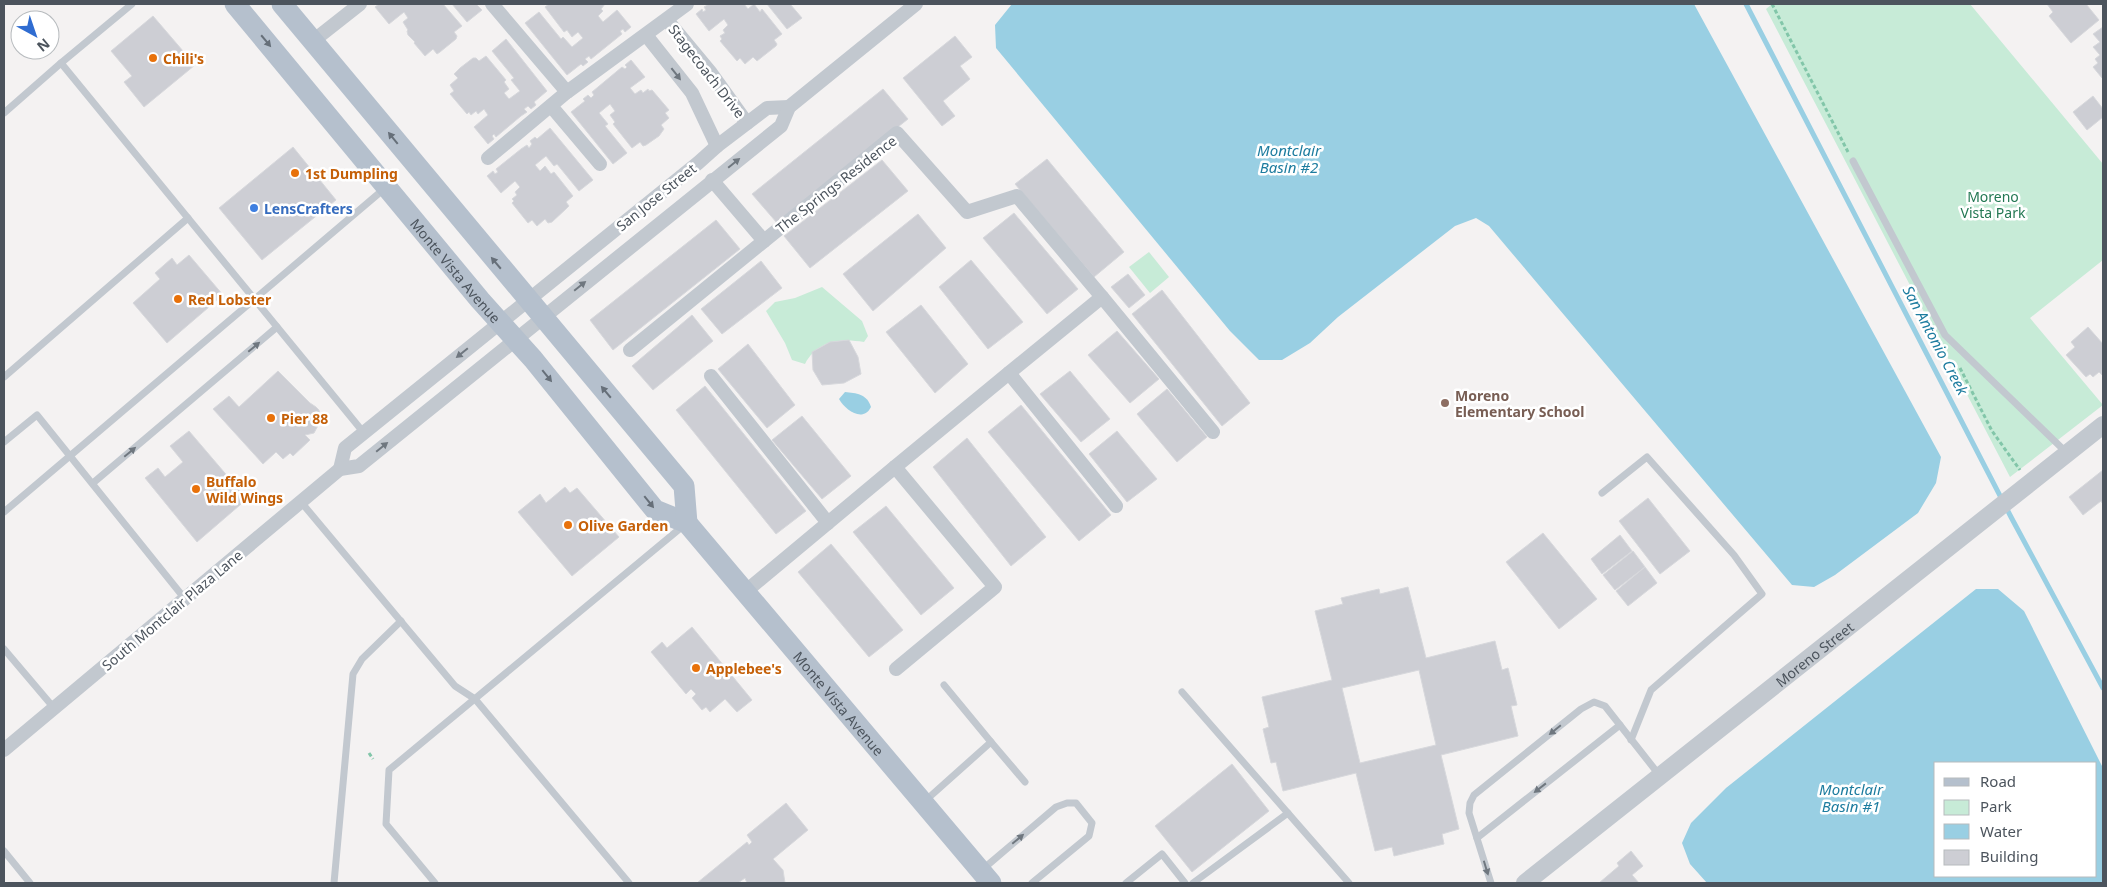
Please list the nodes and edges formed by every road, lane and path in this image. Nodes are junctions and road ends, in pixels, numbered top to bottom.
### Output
1 (132, 4) edge
2 (235, 4) edge
3 (282, 4) edge
4 (360, 4) edge
5 (492, 4) edge
6 (687, 4) edge
7 (916, 4) edge
8 (1772, 4) edge
9 (667, 20) junction
10 (646, 35) junction
11 (313, 41) junction
12 (62, 63) junction
13 (567, 92) junction
14 (551, 106) junction
15 (789, 107) junction
16 (4, 113) edge
17 (747, 123) junction
18 (718, 146) junction
19 (488, 158) dead end
20 (1853, 161) joint
21 (600, 164) dead end
22 (712, 180) junction
23 (386, 187) junction
24 (188, 218) junction
25 (764, 241) junction
26 (1102, 297) junction
27 (255, 299) junction
28 (528, 300) junction
29 (542, 317) junction
30 (500, 322) junction
31 (277, 326) junction
32 (1945, 335) junction
33 (515, 339) junction
34 (630, 350) dead end
35 (1009, 373) junction
36 (711, 376) dead end
37 (4, 377) edge
38 (2103, 424) edge
39 (1213, 432) dead end
40 (364, 433) junction
41 (4, 442) edge
42 (2067, 453) junction
43 (70, 456) junction
44 (894, 467) junction
45 (340, 469) junction
46 (2021, 471) dead end
47 (93, 484) junction
48 (1602, 493) dead end
49 (301, 502) junction
50 (1116, 506) dead end
51 (4, 512) edge
52 (687, 523) junction
53 (828, 523) junction
54 (746, 592) junction
55 (185, 599) junction
56 (401, 621) junction
57 (4, 649) edge
58 (896, 669) dead end
59 (944, 686) dead end
60 (1182, 692) dead end
61 (475, 699) junction
62 (54, 708) junction
63 (1620, 725) junction
64 (1631, 740) junction
65 (991, 742) junction
66 (4, 750) edge
67 (369, 754) dead end
68 (373, 759) dead end
69 (1660, 776) junction
70 (1025, 782) dead end
71 (923, 803) junction
72 (1288, 813) junction
73 (1477, 838) junction
74 (4, 851) edge
75 (986, 877) edge
76 (1530, 882) edge
77 (30, 883) edge
78 (334, 883) edge
79 (436, 883) edge
80 (629, 883) edge
81 (1032, 883) edge
82 (1126, 883) edge
83 (1185, 883) edge
84 (1193, 883) edge
85 (1349, 883) edge
86 (1490, 883) edge

1 - 12 lane
2 -> 23 main road, Monte Vista Avenue
3 - 11 main road
4 - 11 street
5 - 13 street
6 - 9 street, Stagecoach Drive
7 - 15 street, San Jose Street
8 - 20 path
9 - 10 street, Stagecoach Drive
9 - 17 street, Stagecoach Drive
10 - 13 street, Stagecoach Drive
10 -> 18 street, Stagecoach Drive
28 -> 11 main road
12 - 16 lane
12 - 24 lane
13 - 14 street, Stagecoach Drive
14 - 19 street, Stagecoach Drive
14 - 21 street
15 - 17 street, San Jose Street
22 -> 15 street, San Jose Street
17 - 18 street, San Jose Street
18 - 28 street, San Jose Street
20 - 32 lane
22 - 25 street, The Springs Residence
29 -> 22 street, San Jose Street
23 - 27 lane
23 - 30 main road, Monte Vista Avenue
24 - 27 lane
24 - 37 lane
25 - 26 street, The Springs Residence
25 - 34 street, The Springs Residence
26 - 35 street
26 - 39 street
27 - 31 lane
27 - 43 lane
28 - 29 main road
28 - 30 street
29 - 33 street, South Montclair Plaza Lane
52 -> 29 main road
30 - 33 main road, Monte Vista Avenue
30 -> 40 street
31 - 40 lane
47 -> 31 lane
32 - 42 lane
32 - 46 path
45 -> 33 street, South Montclair Plaza Lane
33 -> 52 main road, Monte Vista Avenue
35 - 44 street
35 - 50 street
36 - 53 street
38 - 42 street, Moreno Street
40 - 45 street
41 - 43 lane
42 - 69 street, Moreno Street
43 - 47 lane
43 - 51 lane
44 - 53 street
44 - 58 street
45 - 49 street, South Montclair Plaza Lane
47 - 55 lane
48 - 64 lane
49 - 55 street, South Montclair Plaza Lane
49 - 56 lane
52 - 54 main road, Monte Vista Avenue
52 - 61 lane
53 - 54 street
54 - 71 main road, Monte Vista Avenue
55 - 62 street, South Montclair Plaza Lane
56 - 61 lane
56 - 78 lane
57 - 62 lane
59 - 65 lane
60 - 72 lane
61 - 79 lane
61 - 80 lane
62 - 66 street, South Montclair Plaza Lane
63 - 64 lane
63 -> 73 lane
63 -> 73 lane
64 - 69 lane
65 - 70 lane
65 - 71 lane
67 - 68 path
69 - 76 street, Moreno Street
71 - 75 main road, Monte Vista Avenue
72 - 84 lane
72 - 85 lane
73 -> 86 lane
74 - 77 lane
75 -> 81 lane
82 - 83 lane

